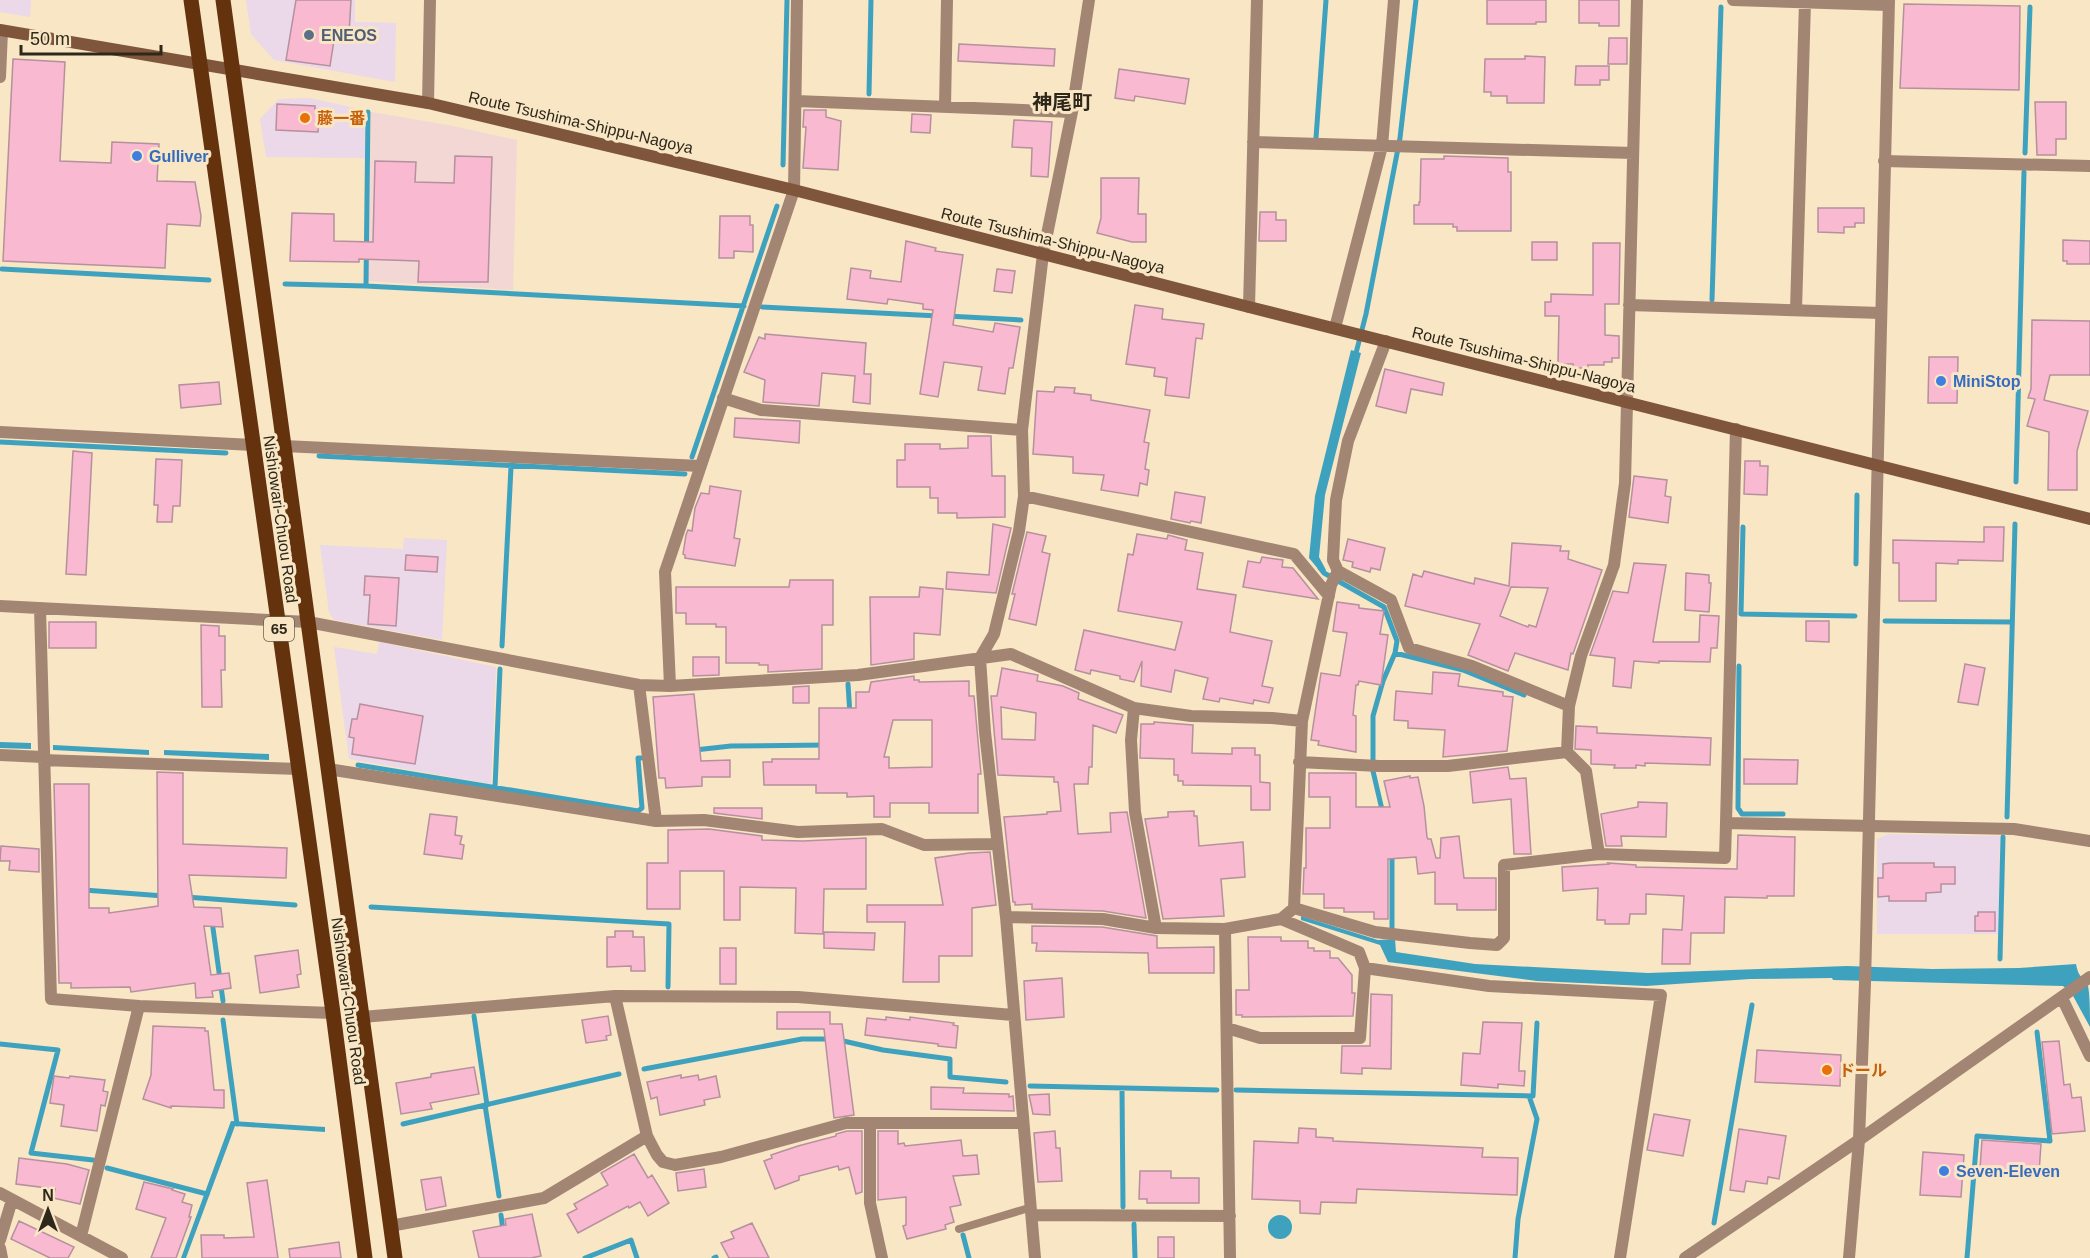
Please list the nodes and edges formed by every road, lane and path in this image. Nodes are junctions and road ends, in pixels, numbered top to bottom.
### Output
1 (191, 0) edge
2 (223, 0) edge
3 (430, 0) edge
4 (797, 0) edge
5 (947, 0) edge
6 (1089, 0) edge
7 (1257, 0) edge
8 (1394, 0) edge
9 (1637, 0) edge
10 (1733, 0) edge
11 (1805, 2) junction
12 (1888, 2) edge
13 (1, 30) edge
14 (199, 63) junction
15 (233, 69) junction
16 (0, 77) edge
17 (796, 101) junction
18 (428, 103) junction
19 (945, 107) junction
20 (1072, 112) junction
21 (1253, 142) junction
22 (1385, 146) junction
23 (1633, 153) junction
24 (1884, 160) junction
25 (2090, 166) edge
26 (794, 190) junction
27 (1043, 254) junction
28 (1629, 305) junction
29 (1249, 307) junction
30 (1796, 310) junction
31 (1881, 313) junction
32 (1341, 330) junction
33 (1386, 342) junction
34 (723, 398) junction
35 (1626, 402) junction
36 (1736, 429) junction
37 (1022, 430) junction
38 (0, 432) edge
39 (253, 445) junction
40 (284, 446) junction
41 (700, 465) junction
42 (1877, 465) junction
43 (1024, 496) junction
44 (2090, 519) edge
45 (1334, 581) junction
46 (0, 606) edge
47 (40, 608) junction
48 (278, 621) junction
49 (308, 622) junction
50 (980, 658) junction
51 (639, 685) junction
52 (670, 686) junction
53 (1569, 706) junction
54 (1134, 708) junction
55 (1302, 721) junction
56 (1567, 752) junction
57 (0, 755) edge
58 (43, 758) junction
59 (1299, 762) junction
60 (299, 769) junction
61 (328, 769) junction
62 (656, 821) junction
63 (1726, 823) junction
64 (1868, 826) junction
65 (2090, 841) edge
66 (997, 844) junction
67 (1599, 854) junction
68 (1294, 908) junction
69 (1006, 917) junction
70 (1281, 919) junction
71 (1156, 928) junction
72 (1225, 929) junction
73 (1365, 968) junction
74 (2090, 977) edge
75 (615, 996) junction
76 (2064, 996) junction
77 (139, 1006) junction
78 (333, 1013) junction
79 (1013, 1015) junction
80 (362, 1017) junction
81 (1227, 1028) junction
82 (2090, 1056) edge
83 (870, 1123) junction
84 (1023, 1123) junction
85 (647, 1136) junction
86 (1858, 1140) junction
87 (0, 1193) edge
88 (12, 1200) junction
89 (1032, 1211) junction
90 (1230, 1216) junction
91 (390, 1226) junction
92 (959, 1229) dead end
93 (81, 1236) junction
94 (0, 1240) edge
95 (0, 1248) edge
96 (2, 1258) edge
97 (122, 1258) edge
98 (365, 1258) edge
99 (395, 1258) edge
100 (882, 1258) edge
101 (1035, 1258) edge
102 (1230, 1258) edge
103 (1620, 1258) edge
104 (1684, 1258) edge
105 (1849, 1258) edge

1 - 14 main road, Nishiowari-Chuou Road / 65
2 - 15 main road, Nishiowari-Chuou Road / 65
3 - 18 street
4 - 17 street
5 - 19 street
6 - 20 street
7 - 21 street
8 - 22 street
9 - 23 street
10 - 11 street
11 - 12 street
11 - 30 street
12 - 24 street
13 - 14 main road, Route Tsushima-Shippu-Nagoya
13 - 16 street
14 - 15 main road, Route Tsushima-Shippu-Nagoya
14 - 39 main road, Nishiowari-Chuou Road / 65
15 - 18 main road, Route Tsushima-Shippu-Nagoya
15 - 40 main road, Nishiowari-Chuou Road / 65
17 - 19 street
17 - 26 street
18 - 26 main road, Route Tsushima-Shippu-Nagoya
19 - 20 street
20 - 27 street
21 - 22 street
21 - 29 street
22 - 23 street
22 - 32 street
23 - 28 street
24 - 25 street
24 - 31 street
26 - 27 main road, Route Tsushima-Shippu-Nagoya
26 - 34 street
27 - 29 main road, Route Tsushima-Shippu-Nagoya
27 - 37 street
28 - 30 street
28 - 35 street
29 - 32 main road, Route Tsushima-Shippu-Nagoya
30 - 31 street
31 - 42 street
32 - 33 main road, Route Tsushima-Shippu-Nagoya
33 - 35 main road, Route Tsushima-Shippu-Nagoya
33 - 45 street
34 - 37 street
34 - 41 street
35 - 36 main road, Route Tsushima-Shippu-Nagoya
35 - 53 street
36 - 42 main road, Route Tsushima-Shippu-Nagoya
36 - 63 street
37 - 43 street
38 - 39 street
39 - 48 main road, Nishiowari-Chuou Road / 65
40 - 41 street
40 - 49 main road, Nishiowari-Chuou Road / 65
41 - 52 street
42 - 44 main road, Route Tsushima-Shippu-Nagoya
42 - 64 street
43 - 45 street
43 - 50 street
45 - 53 street
45 - 55 street
46 - 47 street
47 - 48 street
47 - 58 street
48 - 49 street
48 - 60 main road, Nishiowari-Chuou Road / 65
49 - 51 street
49 - 61 main road, Nishiowari-Chuou Road / 65
50 - 52 street
50 - 54 street
50 - 66 street
51 - 52 street
51 - 62 street
53 - 56 street
54 - 55 street
54 - 71 street
55 - 59 street
56 - 59 street
56 - 67 street
57 - 58 street
58 - 60 street
58 - 77 street
59 - 68 street
60 - 78 main road, Nishiowari-Chuou Road / 65
61 - 62 street
61 - 80 main road, Nishiowari-Chuou Road / 65
62 - 66 street
63 - 64 street
63 - 67 street
64 - 65 street
64 - 86 street
66 - 69 street
67 - 68 street
68 - 70 street
69 - 71 street
69 - 79 street
70 - 72 street
70 - 73 street
71 - 72 street
72 - 81 street
73 - 81 street
73 - 103 street
74 - 76 street
75 - 79 street
75 - 80 street
75 - 85 street
76 - 82 street
76 - 86 street
77 - 78 street
77 - 93 street
78 - 98 main road, Nishiowari-Chuou Road / 65
79 - 84 street
80 - 91 main road, Nishiowari-Chuou Road / 65
81 - 90 street
83 - 84 street
83 - 85 street
83 - 100 street
84 - 89 street
85 - 91 street
86 - 104 street
86 - 105 street
87 - 88 street
88 - 93 street
88 - 94 street
89 - 90 street
89 - 92 lane
89 - 101 street
90 - 102 street
91 - 99 main road, Nishiowari-Chuou Road / 65
93 - 97 street
95 - 96 street

